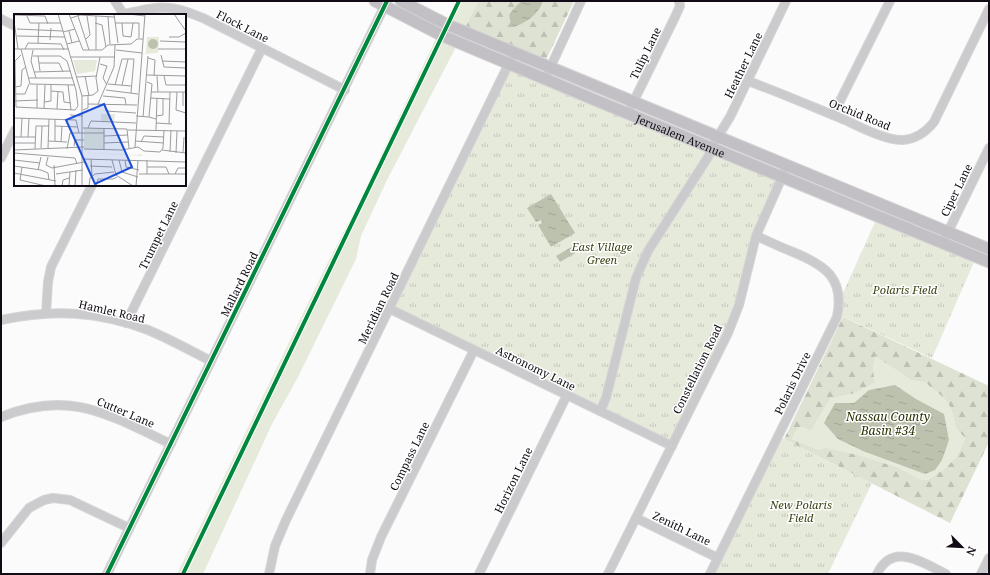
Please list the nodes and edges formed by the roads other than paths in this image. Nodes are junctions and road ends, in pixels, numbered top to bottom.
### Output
1 (115, 1) edge
2 (401, 1) edge
3 (581, 1) edge
4 (680, 1) edge
5 (786, 1) edge
6 (890, 1) edge
7 (383, 3) edge
8 (989, 9) edge
9 (124, 14) edge
10 (1, 19) edge
11 (14, 26) edge
12 (262, 48) junction
13 (514, 53) junction
14 (510, 64) junction
15 (550, 67) junction
16 (544, 79) junction
17 (748, 81) junction
18 (345, 90) junction
19 (633, 102) junction
20 (628, 113) junction
21 (833, 115) junction
22 (14, 132) edge
23 (715, 142) junction
24 (989, 148) edge
25 (1, 158) edge
26 (787, 166) junction
27 (782, 177) junction
28 (92, 186) edge
29 (756, 236) junction
30 (946, 237) junction
31 (989, 249) edge
32 (989, 262) edge
33 (390, 309) junction
34 (46, 313) junction
35 (1, 320) edge
36 (126, 323) junction
37 (474, 350) junction
38 (212, 361) junction
39 (567, 395) junction
40 (600, 412) junction
41 (1, 418) edge
42 (171, 444) junction
43 (672, 446) junction
44 (636, 518) junction
45 (129, 528) junction
46 (1, 543) edge
47 (718, 558) junction
48 (989, 558) edge
49 (107, 574) edge
50 (269, 574) edge
51 (370, 574) edge
52 (479, 574) edge
53 (608, 574) edge
54 (710, 574) edge
55 (877, 574) edge
56 (946, 574) edge
57 (981, 574) edge

1 - 9 street
2 - 13 main road, Jerusalem Avenue
3 - 15 street
4 - 19 street, Tulip Lane
5 - 17 street, Heather Lane
6 - 21 street
7 - 14 main road, Jerusalem Avenue
7 - 18 street, Mallard Road
8 - 21 street, Orchid Road
9 - 12 street, Flock Lane
10 - 11 street
12 - 18 street, Flock Lane
12 - 36 street, Trumpet Lane
13 - 14 street, Meridian Road
13 - 15 main road, Jerusalem Avenue
14 - 16 main road, Jerusalem Avenue
14 - 33 street, Meridian Road
15 - 16 street
15 - 19 main road, Jerusalem Avenue
16 - 20 main road, Jerusalem Avenue
17 - 21 street, Orchid Road
17 - 23 street, Heather Lane
18 - 38 street, Mallard Road
19 - 20 street, Tulip Lane
19 - 23 main road, Jerusalem Avenue
20 - 23 main road, Jerusalem Avenue
22 - 25 street
23 - 26 main road, Jerusalem Avenue
23 - 27 main road, Jerusalem Avenue
23 - 40 street
24 - 30 street, Ciper Lane
26 - 27 street, Constellation Road
26 - 30 main road, Jerusalem Avenue
27 - 29 street, Constellation Road
27 - 30 main road, Jerusalem Avenue
28 - 34 street
29 - 43 street, Constellation Road
29 - 47 street, Polaris Drive
30 - 31 main road, Jerusalem Avenue
30 - 32 main road, Jerusalem Avenue
33 - 37 street, Astronomy Lane
33 - 50 street, Meridian Road
34 - 35 street, Hamlet Road
34 - 36 street, Hamlet Road
36 - 38 street, Hamlet Road
37 - 39 street, Astronomy Lane
37 - 51 street, Compass Lane
38 - 42 street, Mallard Road
39 - 40 street, Astronomy Lane
39 - 52 street, Horizon Lane
40 - 43 street, Astronomy Lane
41 - 42 street, Cutter Lane
42 - 45 street, Mallard Road
43 - 44 street, Constellation Road
44 - 47 street, Zenith Lane
44 - 53 street, Constellation Road
45 - 46 street
45 - 49 street, Mallard Road
47 - 54 street, Polaris Drive
48 - 57 street
55 - 56 street

